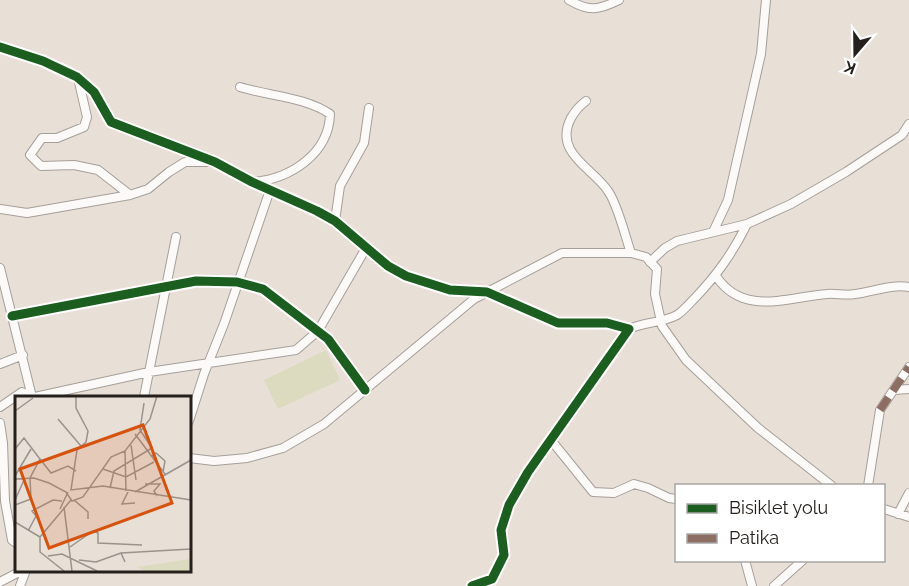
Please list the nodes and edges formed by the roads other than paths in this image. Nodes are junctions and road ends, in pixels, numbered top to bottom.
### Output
1 (569, 0) edge
2 (619, 0) edge
3 (766, 0) edge
4 (0, 47) edge
5 (77, 77) junction
6 (240, 87) dead end
7 (586, 101) dead end
8 (369, 108) dead end
9 (909, 124) edge
10 (215, 162) junction
11 (252, 182) junction
12 (270, 190) junction
13 (130, 195) junction
14 (0, 209) edge
15 (335, 221) junction
16 (747, 224) junction
17 (713, 232) junction
18 (176, 237) dead end
19 (366, 248) junction
20 (631, 253) junction
21 (650, 262) junction
22 (0, 268) edge
23 (716, 276) junction
24 (237, 282) junction
25 (167, 287) junction
26 (909, 287) edge
27 (487, 292) junction
28 (12, 316) junction
29 (660, 320) junction
30 (628, 329) junction
31 (318, 331) junction
32 (22, 355) junction
33 (208, 362) junction
34 (0, 364) edge
35 (909, 367) edge
36 (149, 372) junction
37 (909, 389) edge
38 (365, 390) junction
39 (894, 390) junction
40 (16, 396) edge
41 (31, 396) edge
42 (33, 396) edge
43 (38, 396) edge
44 (144, 396) edge
45 (15, 397) edge
46 (0, 407) edge
47 (190, 418) edge
48 (0, 423) edge
49 (551, 440) junction
50 (190, 458) edge
51 (829, 484) edge
52 (868, 484) edge
53 (909, 493) edge
54 (675, 499) edge
55 (885, 509) edge
56 (898, 514) junction
57 (909, 517) edge
58 (15, 542) edge
59 (745, 562) edge
60 (802, 562) edge
61 (23, 571) edge
62 (25, 571) edge
63 (0, 582) edge
64 (20, 586) edge
65 (472, 586) edge
66 (752, 586) edge
67 (774, 586) edge

1 - 2 street
3 - 17 street
4 - 5 street
5 - 10 street
5 - 13 street
6 - 11 street
7 - 20 street
8 - 15 street
9 - 16 street
10 - 11 street
10 - 13 street
11 - 12 street
12 - 15 street
12 - 24 street
13 - 14 street
15 - 19 street
16 - 17 street
16 - 23 street
17 - 21 street
18 - 25 street
19 - 27 street
19 - 31 street
20 - 21 street
20 - 27 street
21 - 29 street
22 - 28 street
23 - 26 street
23 - 29 street
24 - 25 street
24 - 31 street
24 - 33 street
25 - 28 street
25 - 36 street
27 - 30 street
27 - 38 street
28 - 32 street
29 - 30 street
29 - 51 street
30 - 49 street
31 - 33 street
31 - 38 street
32 - 34 street
32 - 42 street
33 - 36 street
33 - 47 street
35 - 39 street
36 - 43 street
36 - 44 street
37 - 39 street
38 - 50 street
39 - 52 street
40 - 41 street
45 - 46 street
48 - 58 street
49 - 54 street
49 - 65 street
53 - 56 street
55 - 56 street
56 - 57 street
59 - 66 street
60 - 67 street
61 - 63 street
62 - 64 street

